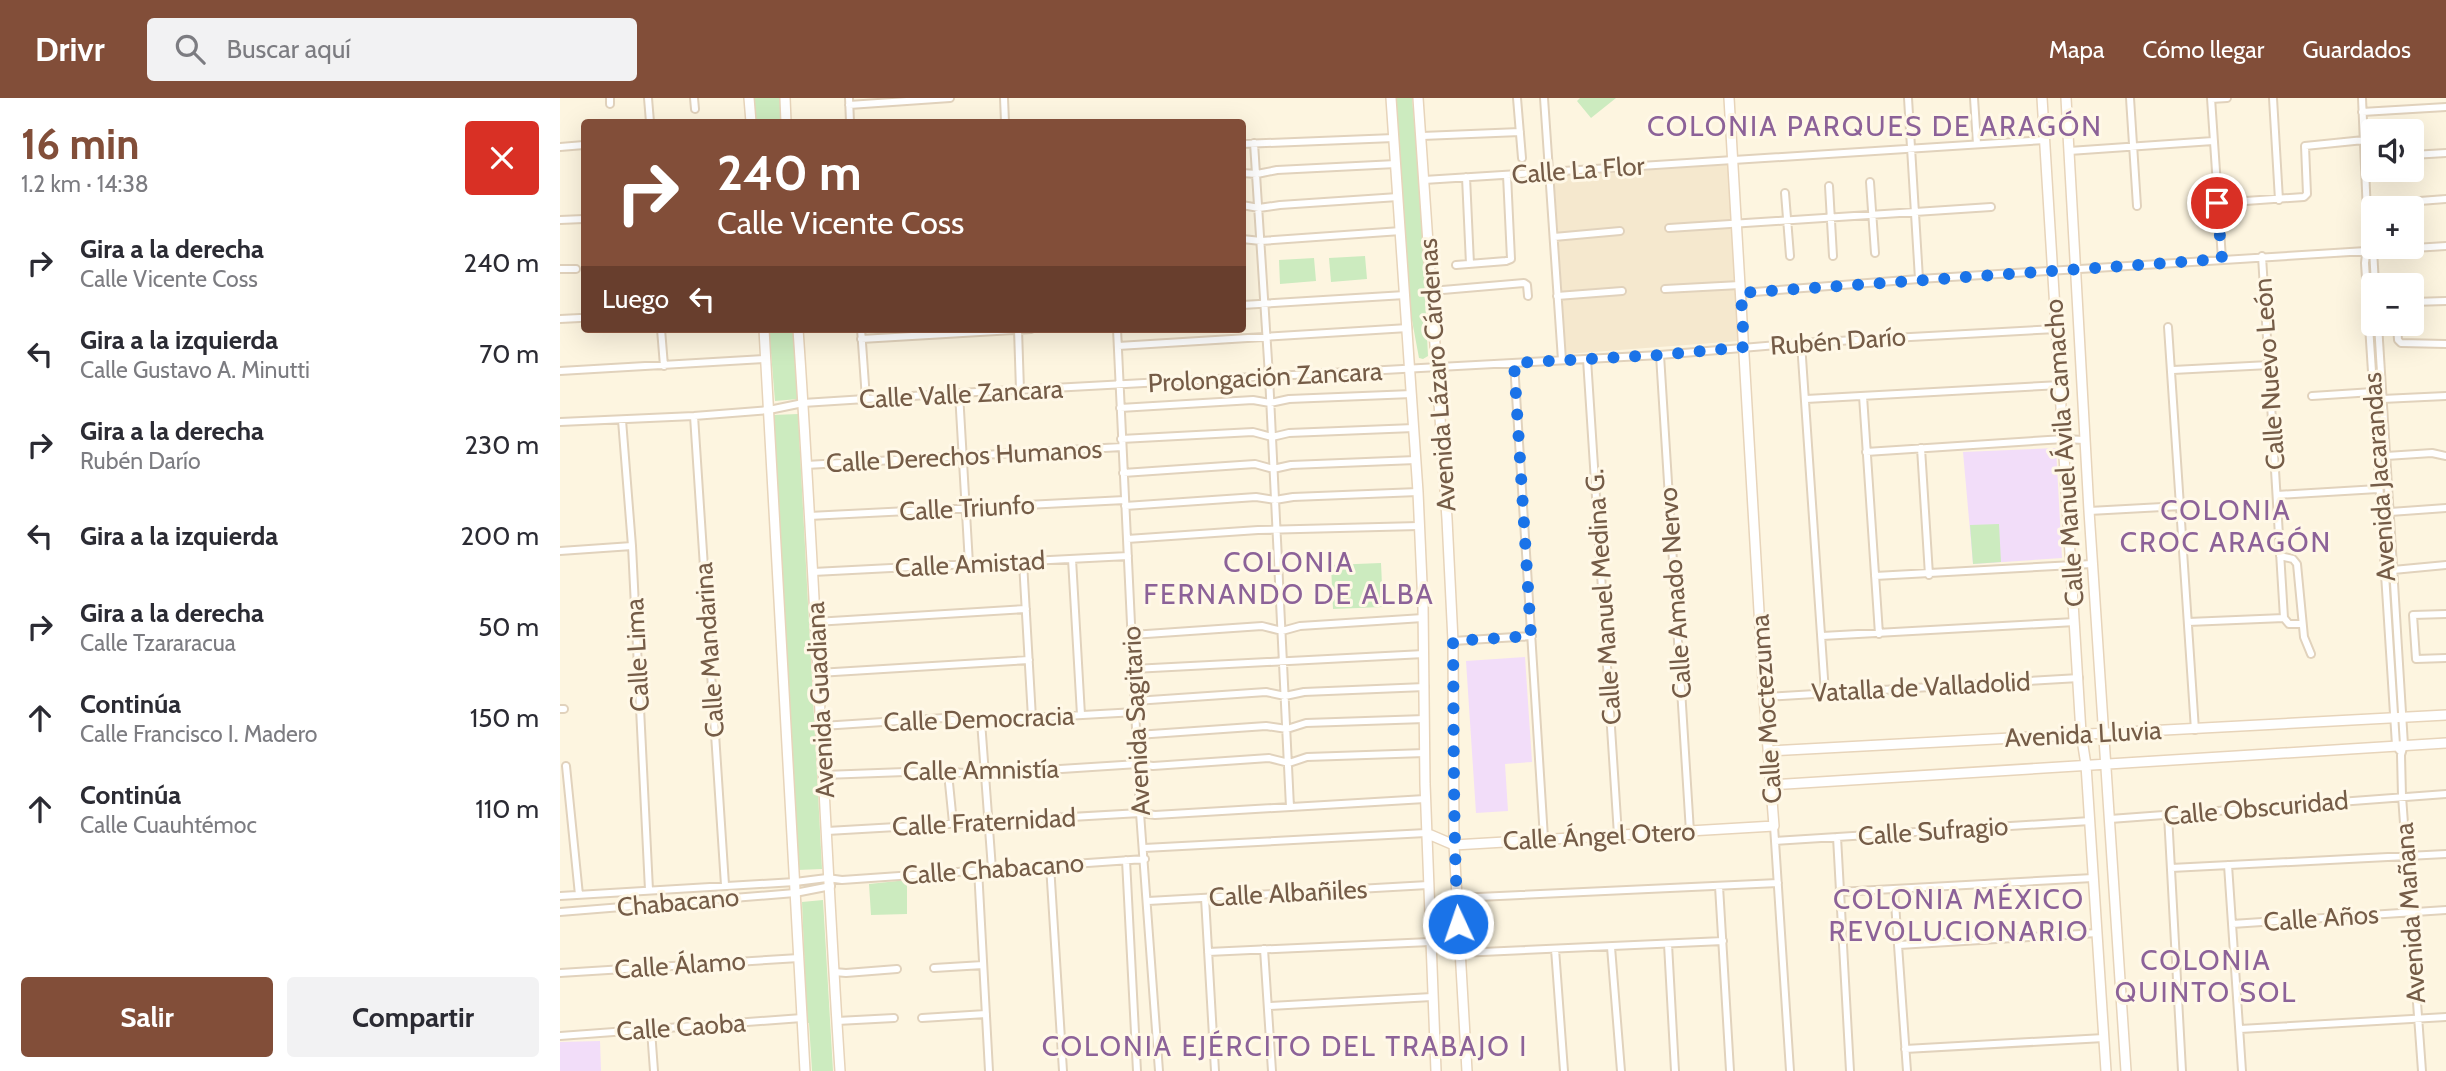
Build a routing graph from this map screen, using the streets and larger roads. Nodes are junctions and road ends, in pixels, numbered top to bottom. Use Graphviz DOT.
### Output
graph roads {
  1 [pos="648,98"];
  2 [pos="694,98"];
  3 [pos="749,98"];
  4 [pos="785,98"];
  5 [pos="950,98"];
  6 [pos="1004,98"];
  7 [pos="1391,98"];
  8 [pos="1418,98"];
  9 [pos="1517,98"];
  10 [pos="1544,98"];
  11 [pos="1729,98"];
  12 [pos="1908,98"];
  13 [pos="1975,98"];
  14 [pos="2042,98"];
  15 [pos="2066,98"];
  16 [pos="2130,98"];
  17 [pos="2227,98"];
  18 [pos="2273,98"];
  19 [pos="2361,98"];
  20 [pos="2211,99"];
  21 [pos="849,102"];
  22 [pos="2446,107"];
  23 [pos="695,109"];
  24 [pos="2362,112"];
  25 [pos="650,119"];
  26 [pos="751,119"];
  27 [pos="786,119"];
  28 [pos="1005,119"];
  29 [pos="2362,119"];
  30 [pos="1520,132"];
  31 [pos="1422,136"];
  32 [pos="1394,138"];
  33 [pos="2045,140"];
  34 [pos="2361,140"];
  35 [pos="2213,141"];
  36 [pos="1254,143"];
  37 [pos="1246,144"];
  38 [pos="1977,144"];
  39 [pos="581,145"];
  40 [pos="560,147"];
  41 [pos="1912,148"];
  42 [pos="2134,148"];
  43 [pos="2070,151"];
  44 [pos="2446,153"];
  45 [pos="2424,154"];
  46 [pos="1522,158"];
  47 [pos="1733,160"];
  48 [pos="1396,164"];
  49 [pos="1549,172"];
  50 [pos="1246,173"];
  51 [pos="1257,174"];
  52 [pos="1507,175"];
  53 [pos="1466,177"];
  54 [pos="1424,180"];
  55 [pos="1870,182"];
  56 [pos="1829,186"];
  57 [pos="1785,193"];
  58 [pos="1398,197"];
  59 [pos="2446,199"];
  60 [pos="2279,200"];
  61 [pos="2424,201"];
  62 [pos="2217,203"];
  63 [pos="1246,206"];
  64 [pos="2137,206"];
  65 [pos="1992,207"];
  66 [pos="1259,208"];
  67 [pos="1914,214"];
  68 [pos="1872,215"];
  69 [pos="1831,218"];
  70 [pos="581,219"];
  71 [pos="560,220"];
  72 [pos="1787,221"];
  73 [pos="1737,225"];
  74 [pos="1670,228"];
  75 [pos="1401,231"];
  76 [pos="1620,231"];
  77 [pos="1554,237"];
  78 [pos="1246,239"];
  79 [pos="1261,241"];
  80 [pos="2446,246"];
  81 [pos="2424,247"];
  82 [pos="2361,250"];
  83 [pos="1875,253"];
  84 [pos="1790,256"];
  85 [pos="1833,256"];
  86 [pos="2262,256"];
  87 [pos="2222,259"];
  88 [pos="2366,259"];
  89 [pos="1470,264"];
  90 [pos="1456,265"];
  91 [pos="576,268"];
  92 [pos="563,269"];
  93 [pos="2076,269"];
  94 [pos="2052,270"];
  95 [pos="1919,279"];
  96 [pos="1665,289"];
  97 [pos="1741,289"];
  98 [pos="1431,290"];
  99 [pos="1622,291"];
  100 [pos="1405,295"];
  101 [pos="1528,296"];
  102 [pos="1557,296"];
  103 [pos="2446,301"];
  104 [pos="2424,302"];
  105 [pos="1246,305"];
  106 [pos="1265,305"];
  107 [pos="580,318"];
  108 [pos="560,319"];
  109 [pos="2168,327"];
  110 [pos="1408,328"];
  111 [pos="2057,328"];
  112 [pos="661,333"];
  113 [pos="764,333"];
  114 [pos="798,333"];
  115 [pos="861,333"];
  116 [pos="966,333"];
  117 [pos="1018,333"];
  118 [pos="1117,333"];
  119 [pos="2379,336"];
  120 [pos="2398,336"];
  121 [pos="1265,338"];
  122 [pos="862,339"];
  123 [pos="1801,343"];
  124 [pos="2446,344"];
  125 [pos="1118,346"];
  126 [pos="1744,347"];
  127 [pos="1660,355"];
  128 [pos="766,359"];
  129 [pos="1587,359"];
  130 [pos="1562,360"];
  131 [pos="1514,363"];
  132 [pos="2269,365"];
  133 [pos="664,366"];
  134 [pos="1435,366"];
  135 [pos="1410,369"];
  136 [pos="2173,370"];
  137 [pos="560,371"];
  138 [pos="1269,376"];
  139 [pos="1119,385"];
  140 [pos="2061,385"];
  141 [pos="1020,390"];
  142 [pos="959,393"];
  143 [pos="1412,394"];
  144 [pos="1863,396"];
  145 [pos="2312,396"];
  146 [pos="2374,396"];
  147 [pos="2446,396"];
  148 [pos="866,399"];
  149 [pos="1806,399"];
  150 [pos="2383,399"];
  151 [pos="803,403"];
  152 [pos="1270,403"];
  153 [pos="1120,408"];
  154 [pos="769,410"];
  155 [pos="694,416"];
  156 [pos="622,420"];
  157 [pos="560,422"];
  158 [pos="1414,428"];
  159 [pos="1272,437"];
  160 [pos="2064,439"];
  161 [pos="2084,440"];
  162 [pos="1121,443"];
  163 [pos="1921,448"];
  164 [pos="1866,452"];
  165 [pos="962,455"];
  166 [pos="2386,456"];
  167 [pos="2446,456"];
  168 [pos="1416,460"];
  169 [pos="806,465"];
  170 [pos="1273,469"];
  171 [pos="1123,473"];
  172 [pos="2378,489"];
  173 [pos="1418,492"];
  174 [pos="2277,495"];
  175 [pos="1275,500"];
  176 [pos="1125,503"];
  177 [pos="2181,506"];
  178 [pos="965,508"];
  179 [pos="2446,508"];
  180 [pos="2088,511"];
  181 [pos="2390,512"];
  182 [pos="809,516"];
  183 [pos="1419,526"];
  184 [pos="1277,531"];
  185 [pos="1126,539"];
  186 [pos="632,546"];
  187 [pos="560,551"];
  188 [pos="1128,556"];
  189 [pos="2280,556"];
  190 [pos="1072,559"];
  191 [pos="1023,562"];
  192 [pos="969,564"];
  193 [pos="2071,564"];
  194 [pos="2092,564"];
  195 [pos="2446,565"];
  196 [pos="2393,570"];
  197 [pos="813,572"];
  198 [pos="1929,575"];
  199 [pos="1875,576"];
  200 [pos="1026,609"];
  201 [pos="2446,614"];
  202 [pos="1423,618"];
  203 [pos="2284,618"];
  204 [pos="815,622"];
  205 [pos="2075,622"];
  206 [pos="2188,622"];
  207 [pos="2302,624"];
  208 [pos="1282,631"];
  209 [pos="1879,634"];
  210 [pos="1132,635"];
  211 [pos="1531,636"];
  212 [pos="1822,636"];
  213 [pos="1453,641"];
  214 [pos="2414,641"];
  215 [pos="2399,642"];
  216 [pos="1424,654"];
  217 [pos="2311,654"];
  218 [pos="2446,658"];
  219 [pos="1029,660"];
  220 [pos="1283,663"];
  221 [pos="1133,669"];
  222 [pos="818,673"];
  223 [pos="2078,678"];
  224 [pos="1424,687"];
  225 [pos="1825,693"];
  226 [pos="1285,696"];
  227 [pos="1764,696"];
  228 [pos="1135,701"];
  229 [pos="1136,712"];
  230 [pos="1081,715"];
  231 [pos="2446,715"];
  232 [pos="2398,717"];
  233 [pos="1032,718"];
  234 [pos="1424,719"];
  235 [pos="981,721"];
  236 [pos="821,726"];
  237 [pos="1287,729"];
  238 [pos="2195,730"];
  239 [pos="2105,732"];
  240 [pos="2081,733"];
  241 [pos="1137,735"];
  242 [pos="2446,743"];
  243 [pos="2400,748"];
  244 [pos="1768,751"];
  245 [pos="1425,753"];
  246 [pos="1289,763"];
  247 [pos="2107,763"];
  248 [pos="1138,764"];
  249 [pos="2086,765"];
  250 [pos="566,766"];
  251 [pos="948,773"];
  252 [pos="984,774"];
  253 [pos="824,775"];
  254 [pos="1771,785"];
  255 [pos="2446,794"];
  256 [pos="2402,796"];
  257 [pos="1425,799"];
  258 [pos="1290,807"];
  259 [pos="1140,813"];
  260 [pos="2168,816"];
  261 [pos="2110,819"];
  262 [pos="987,820"];
  263 [pos="2090,821"];
  264 [pos="953,822"];
  265 [pos="1774,826"];
  266 [pos="827,831"];
  267 [pos="1690,832"];
  268 [pos="1426,833"];
  269 [pos="1618,835"];
  270 [pos="1837,837"];
  271 [pos="1544,838"];
  272 [pos="1776,841"];
  273 [pos="1454,845"];
  274 [pos="1144,848"];
  275 [pos="2446,854"];
  276 [pos="2406,857"];
  277 [pos="1145,859"];
  278 [pos="1126,860"];
  279 [pos="1050,865"];
  280 [pos="2228,865"];
  281 [pos="2171,868"];
  282 [pos="978,869"];
  283 [pos="992,869"];
  284 [pos="2093,878"];
  285 [pos="795,882"];
  286 [pos="827,883"];
  287 [pos="1778,883"];
  288 [pos="725,885"];
  289 [pos="1428,885"];
  290 [pos="1719,886"];
  291 [pos="1894,889"];
  292 [pos="649,890"];
  293 [pos="1839,892"];
  294 [pos="795,894"];
  295 [pos="579,895"];
  296 [pos="560,896"];
  297 [pos="1205,898"];
  298 [pos="1457,898"];
  299 [pos="1148,901"];
  300 [pos="2446,909"];
  301 [pos="560,912"];
  302 [pos="2410,912"];
  303 [pos="2232,923"];
  304 [pos="2097,933"];
  305 [pos="1723,941"];
  306 [pos="1430,942"];
  307 [pos="1668,944"];
  308 [pos="1899,945"];
  309 [pos="1611,947"];
  310 [pos="1264,949"];
  311 [pos="1555,949"];
  312 [pos="1208,952"];
  313 [pos="1460,953"];
  314 [pos="799,958"];
  315 [pos="983,965"];
  316 [pos="897,968"];
  317 [pos="934,968"];
  318 [pos="834,972"];
  319 [pos="560,973"];
  320 [pos="1432,997"];
  321 [pos="1268,1006"];
  322 [pos="986,1014"];
  323 [pos="922,1017"];
  324 [pos="2446,1017"];
  325 [pos="802,1018"];
  326 [pos="894,1018"];
  327 [pos="2418,1018"];
  328 [pos="837,1021"];
  329 [pos="2240,1029"];
  330 [pos="651,1030"];
  331 [pos="560,1036"];
  332 [pos="2104,1038"];
  333 [pos="1905,1049"];
  334 [pos="654,1071"];
  335 [pos="805,1071"];
  336 [pos="840,1071"];
  337 [pos="989,1071"];
  338 [pos="1063,1071"];
  339 [pos="1137,1071"];
  340 [pos="1159,1071"];
  341 [pos="1215,1071"];
  342 [pos="1272,1071"];
  343 [pos="1436,1071"];
  344 [pos="1467,1071"];
  345 [pos="1563,1071"];
  346 [pos="1620,1071"];
  347 [pos="1675,1071"];
  348 [pos="1730,1071"];
  349 [pos="1790,1071"];
  350 [pos="1850,1071"];
  351 [pos="1907,1071"];
  352 [pos="2106,1071"];
  353 [pos="2126,1071"];
  354 [pos="2182,1071"];
  355 [pos="2242,1071"];
  356 [pos="2422,1071"];
  1 -- 25 [label="street"];
  2 -- 23 [label="street"];
  3 -- 26 [label="street"];
  4 -- 27 [label="street"];
  5 -- 21 [label="street"];
  6 -- 28 [label="street"];
  7 -- 32 [label="street, Avenida Lázaro Cárdenas"];
  8 -- 31 [label="street, Avenida Lázaro Cárdenas"];
  9 -- 30 [label="street"];
  10 -- 49 [label="street"];
  11 -- 47 [label="street, Calle Moctezuma"];
  12 -- 41 [label="street"];
  13 -- 38 [label="street"];
  14 -- 33 [label="street, Calle Manuel Ávila Camacho"];
  15 -- 43 [label="street, Calle Manuel Ávila Camacho"];
  16 -- 42 [label="street"];
  17 -- 20 [label="street"];
  18 -- 60 [label="street"];
  19 -- 24 [label="street, Avenida Jacarandas"];
  20 -- 35 [label="street"];
  22 -- 24 [label="street"];
  24 -- 29 [label="street, Avenida Jacarandas"];
  30 -- 31 [label="street"];
  30 -- 46 [label="street"];
  31 -- 54 [label="street, Avenida Lázaro Cárdenas"];
  32 -- 36 [label="street"];
  32 -- 48 [label="street, Avenida Lázaro Cárdenas"];
  33 -- 38 [label="street, Calle La Flor"];
  33 -- 94 [label="street, Calle Manuel Ávila Camacho"];
  34 -- 60 [label="street"];
  35 -- 42 [label="street"];
  35 -- 62 [label="street"];
  36 -- 37 [label="street"];
  36 -- 51 [label="street"];
  38 -- 41 [label="street, Calle La Flor"];
  39 -- 40 [label="street"];
  41 -- 47 [label="street, Calle La Flor"];
  41 -- 67 [label="street"];
  42 -- 43 [label="street"];
  42 -- 64 [label="street"];
  43 -- 93 [label="street, Calle Manuel Ávila Camacho"];
  44 -- 45 [label="street"];
  47 -- 49 [label="street, Calle La Flor"];
  47 -- 73 [label="street, Calle Moctezuma"];
  48 -- 51 [label="street"];
  48 -- 58 [label="street, Avenida Lázaro Cárdenas"];
  49 -- 52 [label="street, Calle La Flor"];
  49 -- 77 [label="street"];
  50 -- 51 [label="street"];
  51 -- 66 [label="street"];
  52 -- 53 [label="street, Calle La Flor"];
  52 -- 89 [label="street"];
  53 -- 54 [label="street, Calle La Flor"];
  53 -- 89 [label="street"];
  54 -- 98 [label="street, Avenida Lázaro Cárdenas"];
  55 -- 68 [label="street"];
  56 -- 69 [label="street"];
  57 -- 72 [label="street"];
  58 -- 66 [label="street"];
  58 -- 75 [label="street, Avenida Lázaro Cárdenas"];
  59 -- 61 [label="street"];
  60 -- 62 [label="street"];
  62 -- 87 [label="street"];
  63 -- 66 [label="street"];
  65 -- 67 [label="street"];
  66 -- 79 [label="street"];
  67 -- 68 [label="street"];
  67 -- 95 [label="street"];
  68 -- 69 [label="street"];
  68 -- 83 [label="street"];
  69 -- 72 [label="street"];
  69 -- 85 [label="street"];
  70 -- 71 [label="street"];
  72 -- 73 [label="street"];
  72 -- 84 [label="street"];
  73 -- 74 [label="street"];
  73 -- 97 [label="street, Calle Moctezuma"];
  75 -- 79 [label="street"];
  75 -- 100 [label="street, Avenida Lázaro Cárdenas"];
  76 -- 77 [label="street"];
  77 -- 102 [label="street"];
  78 -- 79 [label="street"];
  79 -- 106 [label="street"];
  80 -- 81 [label="street"];
  82 -- 86 [label="street"];
  86 -- 87 [label="street"];
  86 -- 132 [label="street, Calle Nuevo León"];
  87 -- 93 [label="street"];
  88 -- 146 [label="street, Avenida Jacarandas"];
  89 -- 90 [label="street"];
  91 -- 92 [label="street"];
  93 -- 94 [label="street"];
  93 -- 161 [label="street, Calle Manuel Ávila Camacho"];
  94 -- 95 [label="street"];
  94 -- 111 [label="street, Calle Manuel Ávila Camacho"];
  95 -- 97 [label="street"];
  96 -- 97 [label="street"];
  97 -- 126 [label="street, Calle Moctezuma"];
  98 -- 101 [label="street"];
  98 -- 134 [label="street, Avenida Lázaro Cárdenas"];
  99 -- 102 [label="street"];
  100 -- 106 [label="street"];
  100 -- 110 [label="street, Avenida Lázaro Cárdenas"];
  102 -- 130 [label="street"];
  103 -- 104 [label="street"];
  105 -- 106 [label="street"];
  106 -- 121 [label="street"];
  107 -- 108 [label="street"];
  109 -- 136 [label="street"];
  110 -- 121 [label="street"];
  110 -- 135 [label="street, Avenida Lázaro Cárdenas"];
  111 -- 123 [label="street, Rubén Darío"];
  111 -- 140 [label="street, Calle Manuel Ávila Camacho"];
  112 -- 133 [label="street"];
  113 -- 128 [label="street, Avenida Guadiana"];
  114 -- 151 [label="street, Avenida Guadiana"];
  115 -- 122 [label="street"];
  116 -- 122 [label="street"];
  117 -- 141 [label="street"];
  118 -- 125 [label="street, Avenida Sagitario"];
  119 -- 150 [label="street, Avenida Jacarandas"];
  120 -- 124 [label="street"];
  121 -- 125 [label="street"];
  121 -- 138 [label="street"];
  122 -- 148 [label="street"];
  123 -- 126 [label="street, Rubén Darío"];
  123 -- 149 [label="street"];
  125 -- 139 [label="street, Avenida Sagitario"];
  126 -- 127 [label="street, Rubén Darío"];
  126 -- 227 [label="street, Calle Moctezuma"];
  127 -- 129 [label="street, Rubén Darío"];
  127 -- 267 [label="street, Calle Amado Nervo"];
  128 -- 133 [label="street"];
  128 -- 154 [label="street, Avenida Guadiana"];
  129 -- 130 [label="street, Rubén Darío"];
  129 -- 269 [label="street, Calle Manuel Medina G."];
  130 -- 131 [label="street, Rubén Darío"];
  131 -- 134 [label="street, Rubén Darío"];
  131 -- 211 [label="street"];
  132 -- 136 [label="street"];
  132 -- 174 [label="street, Calle Nuevo León"];
  133 -- 137 [label="street"];
  134 -- 135 [label="street, Rubén Darío"];
  134 -- 213 [label="street, Avenida Lázaro Cárdenas"];
  135 -- 138 [label="street, Prolongación Zancara"];
  135 -- 143 [label="street, Avenida Lázaro Cárdenas"];
  136 -- 177 [label="street"];
  138 -- 139 [label="street, Prolongación Zancara"];
  138 -- 152 [label="street"];
  139 -- 141 [label="street, Calle Valle Zancara"];
  139 -- 153 [label="street, Avenida Sagitario"];
  140 -- 144 [label="street"];
  140 -- 160 [label="street, Calle Manuel Ávila Camacho"];
  141 -- 142 [label="street, Calle Valle Zancara"];
  142 -- 148 [label="street, Calle Valle Zancara"];
  142 -- 165 [label="street"];
  143 -- 152 [label="street"];
  143 -- 158 [label="street, Avenida Lázaro Cárdenas"];
  144 -- 149 [label="street"];
  144 -- 164 [label="street"];
  145 -- 146 [label="street"];
  146 -- 150 [label="street"];
  146 -- 172 [label="street, Avenida Jacarandas"];
  147 -- 150 [label="street"];
  148 -- 151 [label="street, Calle Valle Zancara"];
  149 -- 212 [label="street"];
  150 -- 166 [label="street, Avenida Jacarandas"];
  151 -- 154 [label="street, Calle Valle Zancara"];
  151 -- 169 [label="street, Avenida Guadiana"];
  152 -- 153 [label="street"];
  152 -- 159 [label="street"];
  153 -- 162 [label="street, Avenida Sagitario"];
  154 -- 155 [label="street, Calle Valle Zancara"];
  154 -- 285 [label="street, Avenida Guadiana"];
  155 -- 156 [label="street, Calle Valle Zancara"];
  155 -- 288 [label="street, Calle Mandarina"];
  156 -- 157 [label="street, Calle Valle Zancara"];
  156 -- 186 [label="street, Calle Lima"];
  158 -- 159 [label="street"];
  158 -- 168 [label="street, Avenida Lázaro Cárdenas"];
  159 -- 162 [label="street, Calle Derechos Humanos"];
  159 -- 170 [label="street"];
  160 -- 161 [label="street"];
  160 -- 163 [label="street"];
  160 -- 193 [label="street, Calle Manuel Ávila Camacho"];
  161 -- 180 [label="street, Calle Manuel Ávila Camacho"];
  162 -- 165 [label="street, Calle Derechos Humanos"];
  162 -- 171 [label="street, Avenida Sagitario"];
  163 -- 164 [label="street"];
  163 -- 198 [label="street"];
  164 -- 199 [label="street"];
  165 -- 169 [label="street, Calle Derechos Humanos"];
  165 -- 178 [label="street"];
  166 -- 167 [label="street"];
  166 -- 181 [label="street, Avenida Jacarandas"];
  168 -- 170 [label="street"];
  168 -- 173 [label="street, Avenida Lázaro Cárdenas"];
  169 -- 182 [label="street, Avenida Guadiana"];
  170 -- 171 [label="street"];
  170 -- 175 [label="street"];
  171 -- 176 [label="street, Avenida Sagitario"];
  172 -- 174 [label="street"];
  172 -- 232 [label="street, Avenida Jacarandas"];
  173 -- 175 [label="street"];
  173 -- 183 [label="street, Avenida Lázaro Cárdenas"];
  174 -- 189 [label="street, Calle Nuevo León"];
  175 -- 176 [label="street, Calle Triunfo"];
  175 -- 184 [label="street"];
  176 -- 178 [label="street, Calle Triunfo"];
  176 -- 185 [label="street, Avenida Sagitario"];
  177 -- 180 [label="street"];
  177 -- 206 [label="street"];
  178 -- 182 [label="street, Calle Triunfo"];
  178 -- 192 [label="street"];
  179 -- 181 [label="street"];
  180 -- 194 [label="street, Calle Manuel Ávila Camacho"];
  181 -- 196 [label="street, Avenida Jacarandas"];
  182 -- 197 [label="street, Avenida Guadiana"];
  183 -- 184 [label="street"];
  183 -- 202 [label="street, Avenida Lázaro Cárdenas"];
  184 -- 185 [label="street"];
  184 -- 208 [label="street"];
  185 -- 188 [label="street, Avenida Sagitario"];
  186 -- 187 [label="street"];
  186 -- 292 [label="street, Calle Lima"];
  188 -- 190 [label="street, Calle Amistad"];
  188 -- 210 [label="street, Avenida Sagitario"];
  189 -- 203 [label="street, Calle Nuevo León"];
  189 -- 207 [label="street"];
  190 -- 191 [label="street, Calle Amistad"];
  190 -- 230 [label="street"];
  191 -- 192 [label="street, Calle Amistad"];
  191 -- 200 [label="street"];
  192 -- 197 [label="street, Calle Amistad"];
  193 -- 194 [label="street"];
  193 -- 198 [label="street"];
  193 -- 205 [label="street, Calle Manuel Ávila Camacho"];
  194 -- 239 [label="street, Calle Manuel Ávila Camacho"];
  195 -- 196 [label="street"];
  196 -- 215 [label="street, Avenida Jacarandas"];
  197 -- 204 [label="street, Avenida Guadiana"];
  198 -- 199 [label="street"];
  199 -- 209 [label="street"];
  200 -- 204 [label="street"];
  200 -- 219 [label="street"];
  201 -- 214 [label="street"];
  202 -- 208 [label="street"];
  202 -- 216 [label="street, Avenida Lázaro Cárdenas"];
  203 -- 206 [label="street"];
  203 -- 207 [label="street"];
  204 -- 222 [label="street, Avenida Guadiana"];
  205 -- 209 [label="street"];
  205 -- 223 [label="street, Calle Manuel Ávila Camacho"];
  206 -- 238 [label="street"];
  207 -- 217 [label="street"];
  208 -- 210 [label="street"];
  208 -- 220 [label="street"];
  209 -- 212 [label="street"];
  210 -- 221 [label="street, Avenida Sagitario"];
  211 -- 213 [label="street"];
  211 -- 271 [label="street"];
  212 -- 225 [label="street"];
  213 -- 273 [label="street, Avenida Lázaro Cárdenas"];
  214 -- 215 [label="street"];
  214 -- 218 [label="street"];
  215 -- 232 [label="street, Avenida Jacarandas"];
  216 -- 220 [label="street"];
  216 -- 224 [label="street, Avenida Lázaro Cárdenas"];
  219 -- 222 [label="street"];
  219 -- 233 [label="street"];
  220 -- 221 [label="street"];
  220 -- 226 [label="street"];
  221 -- 228 [label="street, Avenida Sagitario"];
  222 -- 236 [label="street, Avenida Guadiana"];
  223 -- 225 [label="street, Vatalla de Valladolid"];
  223 -- 240 [label="street, Calle Manuel Ávila Camacho"];
  224 -- 226 [label="street"];
  224 -- 234 [label="street, Avenida Lázaro Cárdenas"];
  225 -- 227 [label="street, Vatalla de Valladolid"];
  226 -- 228 [label="street"];
  226 -- 237 [label="street"];
  227 -- 244 [label="street, Calle Moctezuma"];
  228 -- 229 [label="street, Avenida Sagitario"];
  229 -- 230 [label="street, Calle Democracia"];
  229 -- 241 [label="street, Avenida Sagitario"];
  230 -- 233 [label="street, Calle Democracia"];
  231 -- 232 [label="street, Avenida Lluvia"];
  232 -- 238 [label="street, Avenida Lluvia"];
  232 -- 243 [label="street, Avenida Mañana"];
  233 -- 235 [label="street, Calle Democracia"];
  234 -- 237 [label="street"];
  234 -- 245 [label="street, Avenida Lázaro Cárdenas"];
  235 -- 236 [label="street, Calle Democracia"];
  235 -- 252 [label="street"];
  236 -- 253 [label="street, Avenida Guadiana"];
  237 -- 241 [label="street"];
  237 -- 246 [label="street"];
  238 -- 239 [label="street, Avenida Lluvia"];
  239 -- 240 [label="street, Avenida Lluvia"];
  239 -- 247 [label="street, Calle Manuel Ávila Camacho"];
  240 -- 244 [label="street, Avenida Lluvia"];
  240 -- 249 [label="street, Calle Manuel Ávila Camacho"];
  241 -- 248 [label="street, Avenida Sagitario"];
  242 -- 243 [label="street"];
  243 -- 247 [label="street"];
  243 -- 256 [label="street, Avenida Mañana"];
  244 -- 254 [label="street, Calle Moctezuma"];
  245 -- 246 [label="street"];
  245 -- 257 [label="street, Avenida Lázaro Cárdenas"];
  246 -- 248 [label="street, Calle Amnistía"];
  246 -- 258 [label="street"];
  247 -- 249 [label="street"];
  247 -- 261 [label="street, Calle Manuel Ávila Camacho"];
  248 -- 252 [label="street, Calle Amnistía"];
  248 -- 259 [label="street, Avenida Sagitario"];
  249 -- 254 [label="street"];
  249 -- 263 [label="street, Calle Manuel Ávila Camacho"];
  250 -- 295 [label="street"];
  251 -- 252 [label="street, Calle Amnistía"];
  251 -- 253 [label="street, Calle Amnistía"];
  251 -- 264 [label="street"];
  252 -- 262 [label="street"];
  253 -- 266 [label="street, Avenida Guadiana"];
  254 -- 265 [label="street, Calle Moctezuma"];
  255 -- 256 [label="street"];
  256 -- 260 [label="street, Calle Obscuridad"];
  256 -- 276 [label="street, Avenida Mañana"];
  257 -- 258 [label="street, Calle Fraternidad"];
  257 -- 268 [label="street, Avenida Lázaro Cárdenas"];
  258 -- 259 [label="street, Calle Fraternidad"];
  259 -- 262 [label="street, Calle Fraternidad"];
  259 -- 274 [label="street, Avenida Sagitario"];
  260 -- 261 [label="street, Calle Obscuridad"];
  260 -- 281 [label="street"];
  261 -- 353 [label="street, Calle Manuel Ávila Camacho"];
  262 -- 264 [label="street, Calle Fraternidad"];
  262 -- 283 [label="street"];
  263 -- 270 [label="street, Calle Sufragio"];
  263 -- 284 [label="street, Calle Manuel Ávila Camacho"];
  264 -- 266 [label="street, Calle Fraternidad"];
  265 -- 267 [label="street, Calle Ángel Otero"];
  265 -- 272 [label="street, Calle Moctezuma"];
  266 -- 286 [label="street, Avenida Guadiana"];
  267 -- 269 [label="street, Calle Ángel Otero"];
  268 -- 273 [label="street, Calle Ángel Otero"];
  268 -- 274 [label="street"];
  268 -- 289 [label="street, Avenida Lázaro Cárdenas"];
  269 -- 271 [label="street, Calle Ángel Otero"];
  270 -- 272 [label="street, Calle Sufragio"];
  270 -- 293 [label="street"];
  271 -- 273 [label="street, Calle Ángel Otero"];
  272 -- 287 [label="street, Calle Moctezuma"];
  273 -- 298 [label="street, Avenida Lázaro Cárdenas"];
  274 -- 277 [label="street, Avenida Sagitario"];
  275 -- 276 [label="street"];
  276 -- 280 [label="street"];
  276 -- 302 [label="street, Avenida Mañana"];
  277 -- 278 [label="street, Calle Chabacano"];
  277 -- 299 [label="street, Avenida Sagitario"];
  278 -- 279 [label="street, Calle Chabacano"];
  278 -- 339 [label="street"];
  279 -- 283 [label="street, Calle Chabacano"];
  279 -- 338 [label="street"];
  280 -- 281 [label="street"];
  280 -- 303 [label="street"];
  281 -- 354 [label="street"];
  282 -- 283 [label="street, Calle Chabacano"];
  282 -- 286 [label="street, Calle Chabacano"];
  282 -- 315 [label="street"];
  284 -- 291 [label="street"];
  284 -- 304 [label="street, Calle Manuel Ávila Camacho"];
  285 -- 286 [label="street, Calle Chabacano"];
  285 -- 288 [label="street, Chabacano"];
  285 -- 294 [label="street, Avenida Guadiana"];
  286 -- 294 [label="street, Calle Chabacano"];
  286 -- 318 [label="street, Avenida Guadiana"];
  287 -- 290 [label="street"];
  287 -- 349 [label="street, Calle Moctezuma"];
  288 -- 292 [label="street, Chabacano"];
  289 -- 297 [label="street, Calle Albañiles"];
  289 -- 306 [label="street, Avenida Lázaro Cárdenas"];
  290 -- 298 [label="street"];
  290 -- 305 [label="street"];
  291 -- 293 [label="street"];
  291 -- 308 [label="street"];
  292 -- 295 [label="street, Chabacano"];
  293 -- 350 [label="street"];
  294 -- 301 [label="street, Chabacano"];
  294 -- 314 [label="street, Avenida Guadiana"];
  295 -- 296 [label="street, Chabacano"];
  297 -- 299 [label="street, Calle Albañiles"];
  297 -- 312 [label="street"];
  298 -- 313 [label="street, Avenida Lázaro Cárdenas"];
  299 -- 340 [label="street, Avenida Sagitario"];
  300 -- 302 [label="street, Calle Años"];
  302 -- 303 [label="street, Calle Años"];
  302 -- 327 [label="street, Avenida Mañana"];
  303 -- 329 [label="street"];
  304 -- 308 [label="street"];
  304 -- 332 [label="street, Calle Manuel Ávila Camacho"];
  305 -- 307 [label="street"];
  305 -- 348 [label="street"];
  306 -- 310 [label="street"];
  306 -- 320 [label="street, Avenida Lázaro Cárdenas"];
  307 -- 309 [label="street"];
  307 -- 347 [label="street"];
  308 -- 333 [label="street"];
  309 -- 311 [label="street"];
  309 -- 346 [label="street"];
  310 -- 312 [label="street"];
  310 -- 321 [label="street"];
  311 -- 313 [label="street"];
  311 -- 345 [label="street"];
  312 -- 341 [label="street"];
  313 -- 344 [label="street, Avenida Lázaro Cárdenas"];
  314 -- 319 [label="street, Calle Álamo"];
  314 -- 325 [label="street, Avenida Guadiana"];
  315 -- 317 [label="street"];
  315 -- 322 [label="street"];
  316 -- 318 [label="street"];
  318 -- 328 [label="street, Avenida Guadiana"];
  320 -- 321 [label="street"];
  320 -- 343 [label="street, Avenida Lázaro Cárdenas"];
  321 -- 342 [label="street"];
  322 -- 323 [label="street"];
  322 -- 337 [label="street"];
  324 -- 327 [label="street"];
  325 -- 330 [label="street, Calle Caoba"];
  325 -- 335 [label="street, Avenida Guadiana"];
  326 -- 328 [label="street"];
  327 -- 329 [label="street"];
  327 -- 356 [label="street, Avenida Mañana"];
  328 -- 336 [label="street, Avenida Guadiana"];
  329 -- 355 [label="street"];
  330 -- 331 [label="street, Calle Caoba"];
  330 -- 334 [label="street"];
  332 -- 333 [label="street"];
  332 -- 352 [label="street, Calle Manuel Ávila Camacho"];
  333 -- 351 [label="street"];
}
